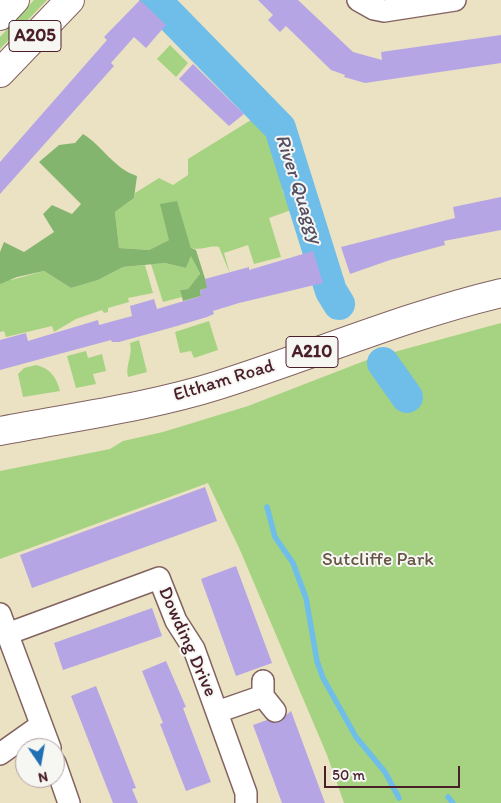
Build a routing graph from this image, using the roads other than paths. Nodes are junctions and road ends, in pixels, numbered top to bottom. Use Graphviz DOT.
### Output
graph roads {
  1 [pos="15,0"];
  2 [pos="70,0"];
  3 [pos="358,0"];
  4 [pos="455,0"];
  5 [pos="0,16"];
  6 [pos="0,74"];
  7 [pos="501,294"];
  8 [pos="0,431"];
  9 [pos="0,614"];
  10 [pos="7,634"];
  11 [pos="267,696"];
  12 [pos="217,712"];
  13 [pos="41,725"];
  14 [pos="46,738"];
  15 [pos="0,754"];
  16 [pos="64,788"];
  17 [pos="70,803"];
  18 [pos="246,803"];
  1 -- 5 [label="highway, A205"];
  2 -- 6 [label="highway, A205"];
  3 -- 4 [label="street"];
  7 -- 8 [label="highway, Eltham Road / A210"];
  9 -- 10 [label="street"];
  10 -- 12 [label="street, Dowding Drive"];
  10 -- 13 [label="street"];
  11 -- 12 [label="street"];
  12 -- 18 [label="street, Dowding Drive"];
  13 -- 14 [label="street"];
  13 -- 15 [label="street"];
  16 -- 17 [label="street"];
}
